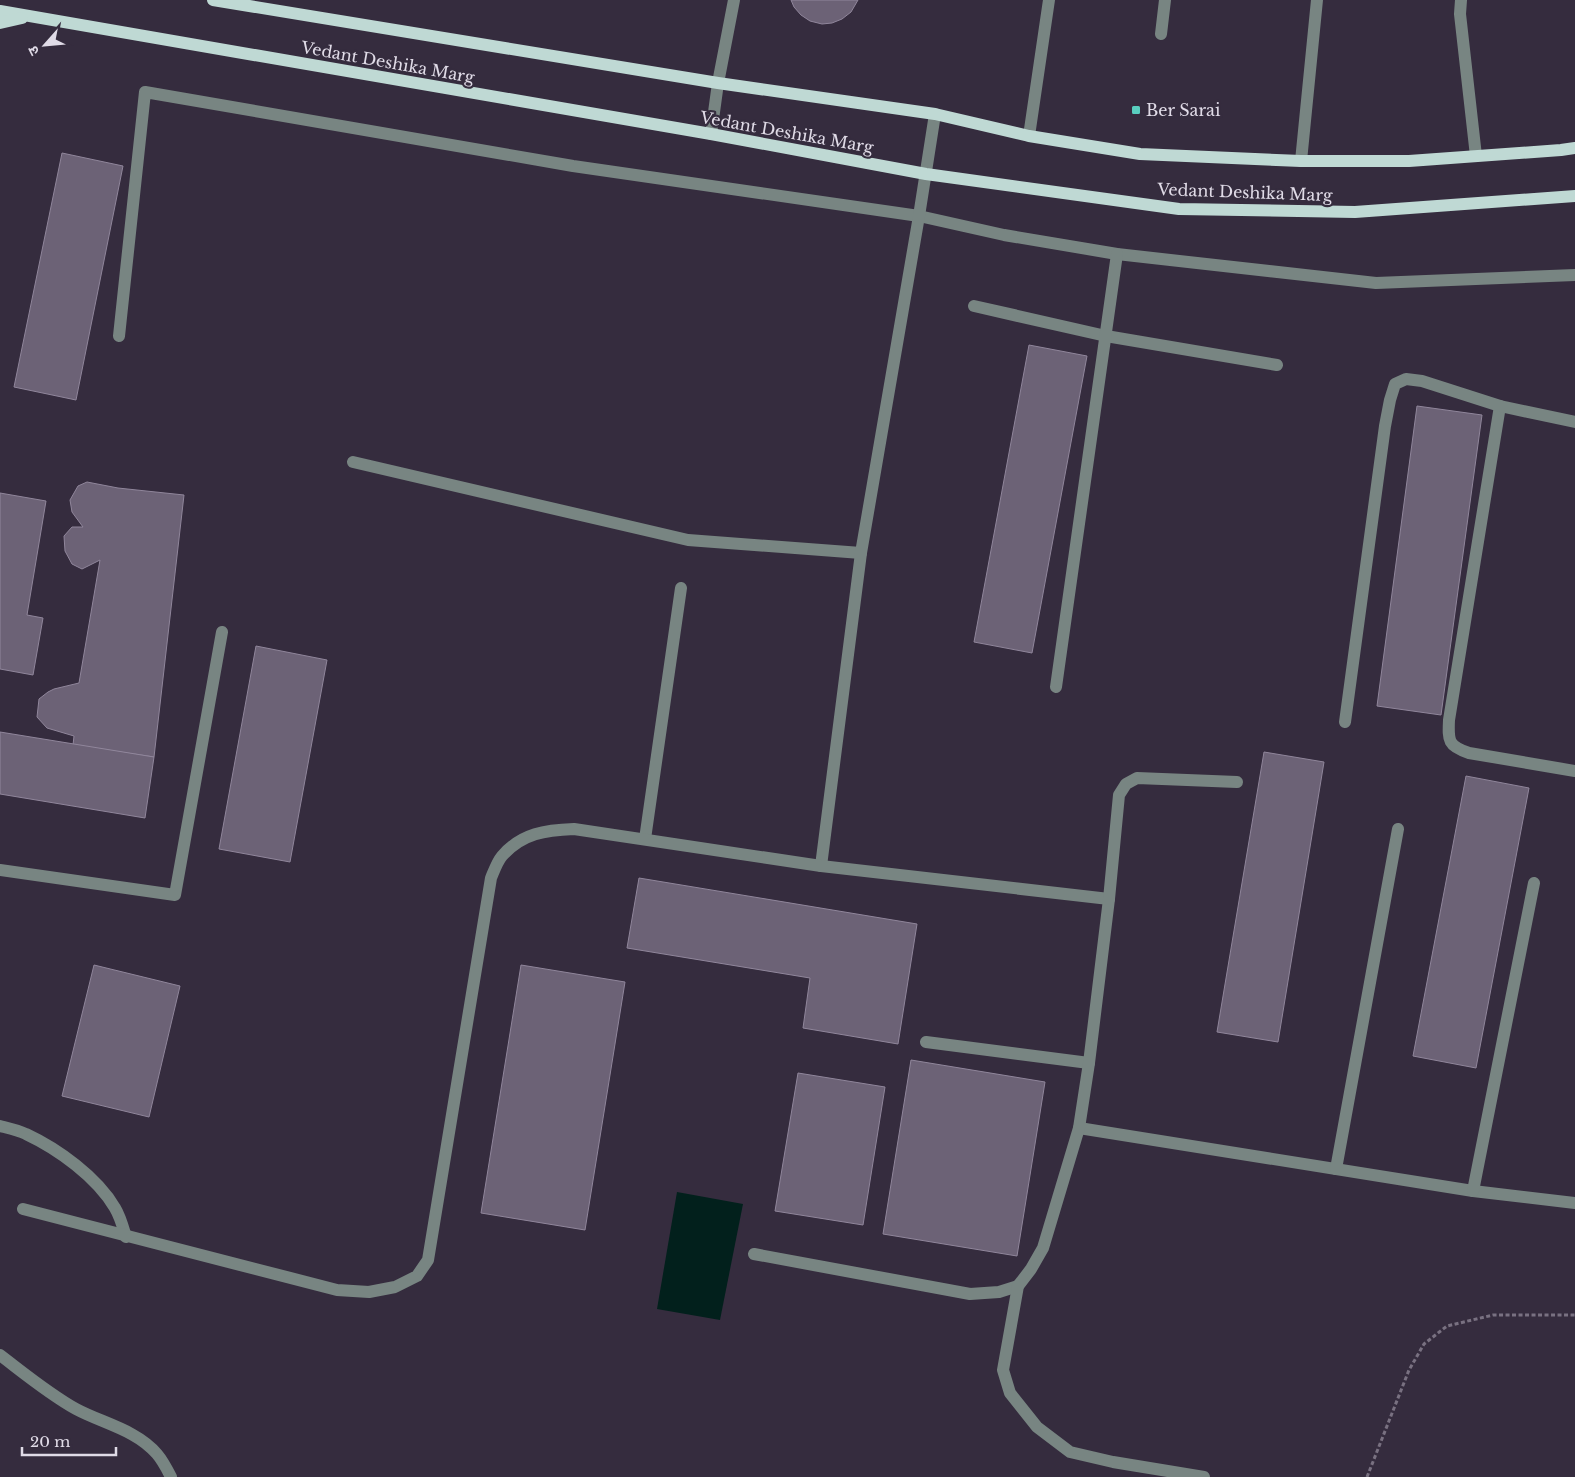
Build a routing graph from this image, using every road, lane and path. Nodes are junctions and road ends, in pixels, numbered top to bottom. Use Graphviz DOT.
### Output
graph roads {
  1 [pos="213,0"];
  2 [pos="734,0"];
  3 [pos="1049,0"];
  4 [pos="1165,0"];
  5 [pos="1317,0"];
  6 [pos="1461,0"];
  7 [pos="0,11"];
  8 [pos="29,16"];
  9 [pos="0,23"];
  10 [pos="1160,34"];
  11 [pos="718,83"];
  12 [pos="935,114"];
  13 [pos="711,134"];
  14 [pos="1030,136"];
  15 [pos="1575,148"];
  16 [pos="1476,156"];
  17 [pos="1301,161"];
  18 [pos="926,174"];
  19 [pos="1575,196"];
  20 [pos="919,216"];
  21 [pos="1117,254"];
  22 [pos="1575,275"];
  23 [pos="974,306"];
  24 [pos="119,336"];
  25 [pos="1106,336"];
  26 [pos="1277,365"];
  27 [pos="1500,406"];
  28 [pos="1575,422"];
  29 [pos="353,462"];
  30 [pos="862,553"];
  31 [pos="680,588"];
  32 [pos="222,632"];
  33 [pos="1056,688"];
  34 [pos="1345,722"];
  35 [pos="1575,771"];
  36 [pos="1237,782"];
  37 [pos="1398,829"];
  38 [pos="645,839"];
  39 [pos="821,866"];
  40 [pos="0,870"];
  41 [pos="1534,883"];
  42 [pos="1108,899"];
  43 [pos="926,1042"];
  44 [pos="1089,1063"];
  45 [pos="0,1126"];
  46 [pos="1079,1128"];
  47 [pos="1336,1169"];
  48 [pos="1473,1191"];
  49 [pos="1575,1203"];
  50 [pos="23,1209"];
  51 [pos="126,1237"];
  52 [pos="754,1254"];
  53 [pos="1018,1286"];
  54 [pos="1575,1315"];
  55 [pos="0,1355"];
  56 [pos="171,1477"];
  57 [pos="1204,1477"];
  58 [pos="1367,1477"];
  1 -- 11 [label="main road, Vedant Deshika Marg"];
  2 -- 11 [label="street"];
  3 -- 14 [label="street"];
  4 -- 10 [label="street"];
  5 -- 17 [label="street"];
  6 -- 16 [label="street"];
  7 -- 8 [label="main road, Vedant Deshika Marg"];
  8 -- 9 [label="main road"];
  8 -- 13 [label="main road, Vedant Deshika Marg"];
  11 -- 12 [label="main road, Vedant Deshika Marg"];
  11 -- 13 [label="street"];
  12 -- 14 [label="main road, Vedant Deshika Marg"];
  12 -- 18 [label="street"];
  13 -- 18 [label="main road, Vedant Deshika Marg"];
  14 -- 17 [label="main road, Vedant Deshika Marg"];
  15 -- 16 [label="main road, Vedant Deshika Marg"];
  16 -- 17 [label="main road, Vedant Deshika Marg"];
  18 -- 19 [label="main road, Vedant Deshika Marg"];
  18 -- 20 [label="street"];
  20 -- 21 [label="street"];
  20 -- 24 [label="street"];
  20 -- 30 [label="street"];
  21 -- 22 [label="street"];
  21 -- 25 [label="street"];
  23 -- 25 [label="street"];
  25 -- 26 [label="street"];
  25 -- 33 [label="street"];
  27 -- 28 [label="street"];
  27 -- 34 [label="street"];
  27 -- 35 [label="street"];
  29 -- 30 [label="street"];
  30 -- 39 [label="street"];
  31 -- 38 [label="street"];
  32 -- 40 [label="street"];
  36 -- 42 [label="street"];
  37 -- 47 [label="street"];
  38 -- 39 [label="street"];
  38 -- 51 [label="street"];
  39 -- 42 [label="street"];
  41 -- 48 [label="street"];
  42 -- 44 [label="street"];
  43 -- 44 [label="street"];
  44 -- 46 [label="street"];
  45 -- 51 [label="street"];
  46 -- 47 [label="street"];
  46 -- 53 [label="street"];
  47 -- 48 [label="street"];
  48 -- 49 [label="street"];
  50 -- 51 [label="street"];
  52 -- 53 [label="street"];
  53 -- 57 [label="street"];
  54 -- 58 [label="path"];
  55 -- 56 [label="street"];
}
